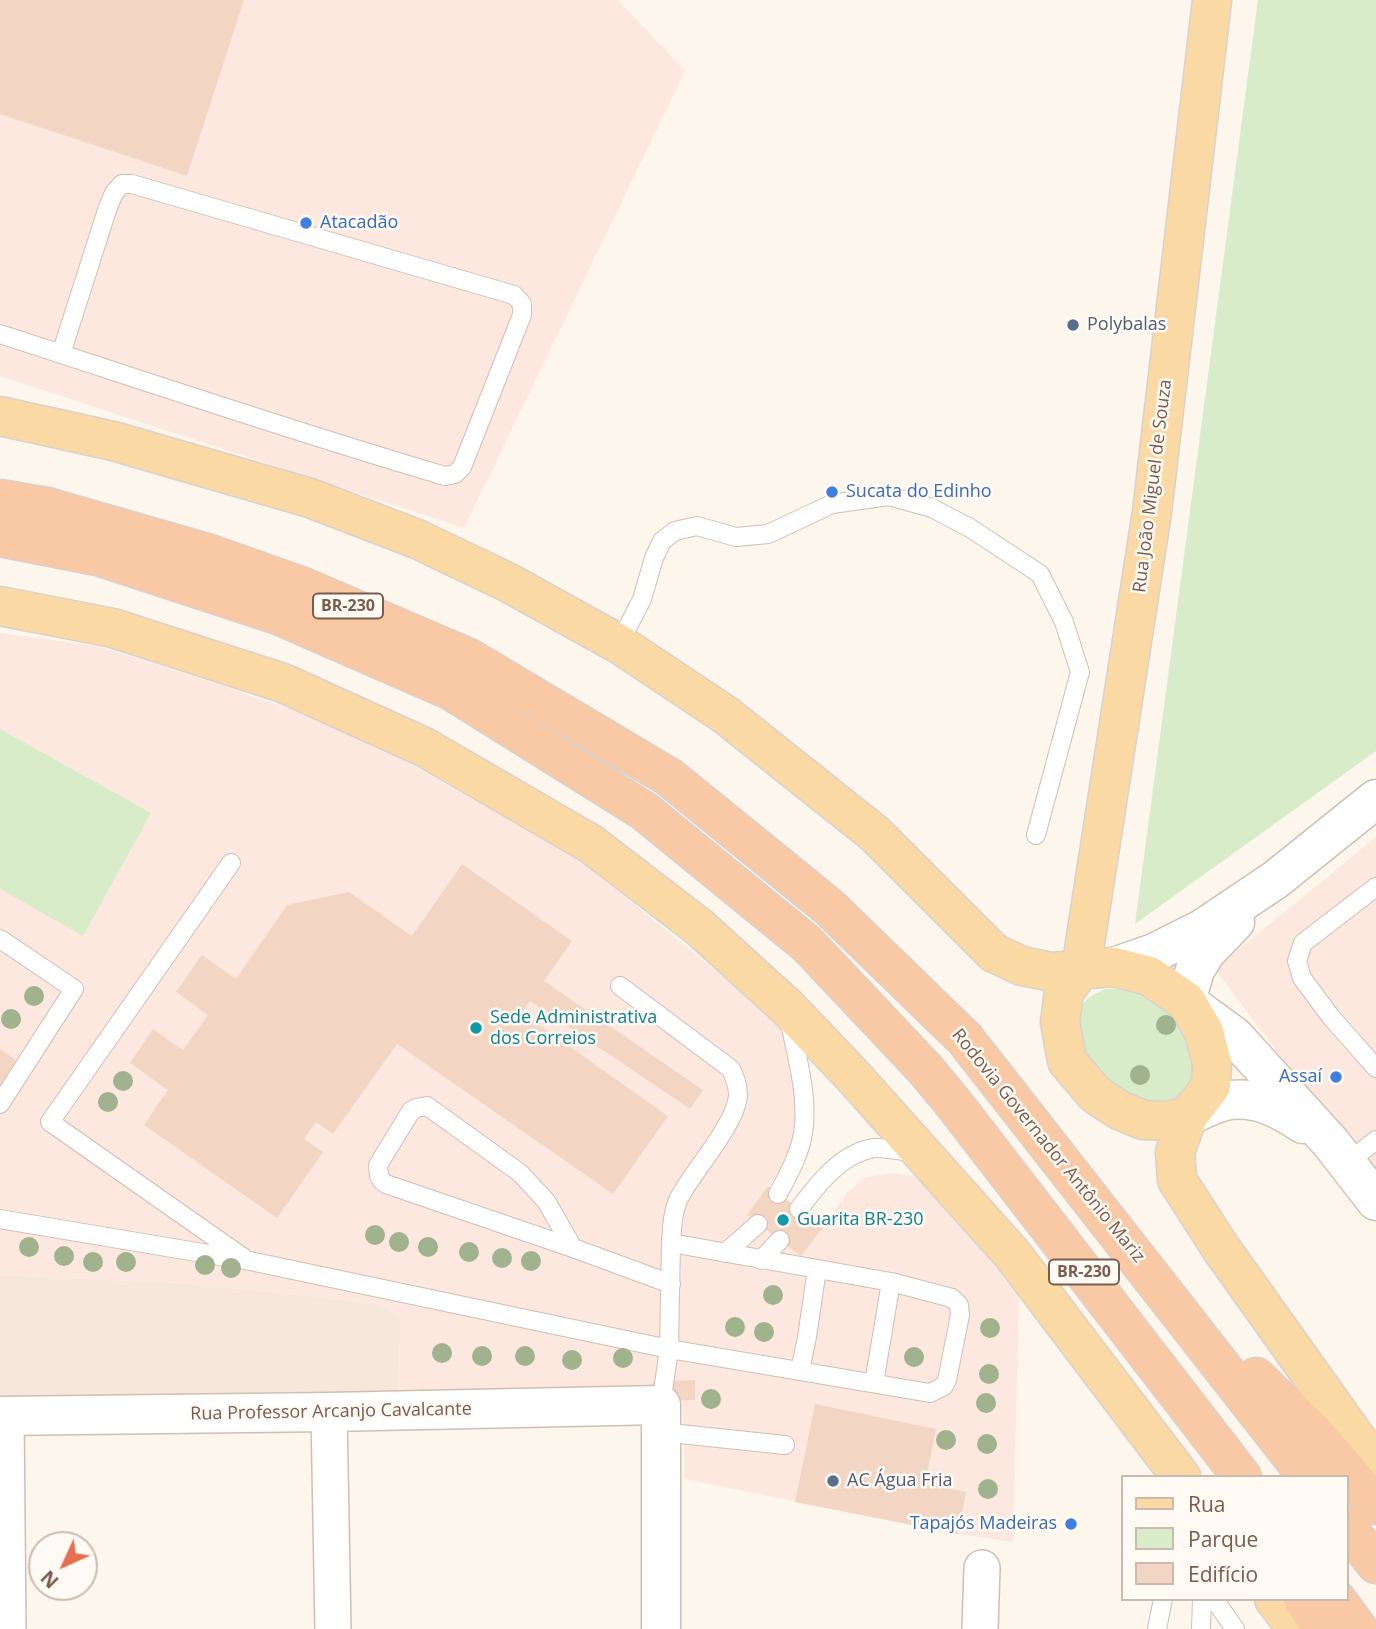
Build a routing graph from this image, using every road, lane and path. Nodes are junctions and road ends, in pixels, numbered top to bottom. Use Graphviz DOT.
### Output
graph roads {
  1 [pos="1212,0"];
  2 [pos="0,334"];
  3 [pos="61,354"];
  4 [pos="0,416"];
  5 [pos="0,499"];
  6 [pos="0,537"];
  7 [pos="0,606"];
  8 [pos="619,644"];
  9 [pos="1376,799"];
  10 [pos="1036,835"];
  11 [pos="231,863"];
  12 [pos="1275,880"];
  13 [pos="1376,887"];
  14 [pos="0,939"];
  15 [pos="1098,968"];
  16 [pos="620,986"];
  17 [pos="1186,1001"];
  18 [pos="787,1007"];
  19 [pos="1376,1068"];
  20 [pos="0,1104"];
  21 [pos="1188,1116"];
  22 [pos="1376,1140"];
  23 [pos="922,1154"];
  24 [pos="792,1168"];
  25 [pos="1359,1173"];
  26 [pos="817,1185"];
  27 [pos="778,1194"];
  28 [pos="799,1209"];
  29 [pos="0,1219"];
  30 [pos="758,1224"];
  31 [pos="780,1240"];
  32 [pos="671,1244"];
  33 [pos="573,1248"];
  34 [pos="726,1253"];
  35 [pos="761,1260"];
  36 [pos="250,1261"];
  37 [pos="817,1269"];
  38 [pos="1147,1270"];
  39 [pos="891,1282"];
  40 [pos="671,1284"];
  41 [pos="1131,1333"];
  42 [pos="669,1349"];
  43 [pos="800,1371"];
  44 [pos="874,1383"];
  45 [pos="329,1412"];
  46 [pos="3,1416"];
  47 [pos="661,1419"];
  48 [pos="785,1445"];
  49 [pos="1160,1460"];
  50 [pos="1376,1466"];
  51 [pos="1179,1475"];
  52 [pos="1222,1475"];
  53 [pos="1240,1475"];
  54 [pos="1306,1475"];
  55 [pos="1376,1505"];
  56 [pos="1348,1529"];
  57 [pos="1376,1564"];
  58 [pos="982,1568"];
  59 [pos="1163,1601"];
  60 [pos="1202,1601"];
  61 [pos="1215,1601"];
  62 [pos="1276,1601"];
  63 [pos="1304,1601"];
  64 [pos="1337,1601"];
  65 [pos="8,1629"];
  66 [pos="333,1629"];
  67 [pos="661,1629"];
  68 [pos="980,1629"];
  69 [pos="1157,1629"];
  70 [pos="1201,1629"];
  71 [pos="1235,1629"];
  72 [pos="1297,1629"];
  73 [pos="1323,1629"];
  74 [pos="1358,1629"];
  1 -- 15 [label="main road, Rua João Miguel de Souza"];
  2 -- 3 [label="lane"];
  3 -- 3 [label="lane"];
  4 -- 8 [label="main road"];
  5 -- 38 [label="highway, Rodovia Governador Antônio Mariz / BR-230"];
  6 -- 41 [label="highway, BR-230"];
  7 -- 18 [label="main road"];
  8 -- 10 [label="lane"];
  8 -- 15 [label="main road"];
  9 -- 12 [label="street"];
  11 -- 36 [label="lane"];
  12 -- 15 [label="street"];
  12 -- 17 [label="street"];
  13 -- 19 [label="lane"];
  14 -- 20 [label="lane"];
  15 -- 17 [label="main road"];
  15 -- 21 [label="main road"];
  16 -- 32 [label="lane"];
  17 -- 21 [label="main road"];
  17 -- 25 [label="street"];
  18 -- 23 [label="main road"];
  18 -- 24 [label="lane"];
  21 -- 25 [label="street"];
  21 -- 50 [label="main road"];
  22 -- 25 [label="lane"];
  23 -- 26 [label="lane"];
  23 -- 49 [label="main road"];
  24 -- 26 [label="lane"];
  24 -- 27 [label="lane"];
  26 -- 28 [label="lane"];
  29 -- 36 [label="lane"];
  30 -- 34 [label="lane"];
  31 -- 35 [label="lane"];
  32 -- 34 [label="lane"];
  32 -- 40 [label="lane"];
  33 -- 33 [label="lane"];
  33 -- 40 [label="lane"];
  34 -- 35 [label="lane"];
  35 -- 37 [label="lane"];
  36 -- 42 [label="lane"];
  37 -- 39 [label="lane"];
  37 -- 43 [label="lane"];
  38 -- 54 [label="highway, Rodovia Governador Antônio Mariz / BR-230"];
  38 -- 55 [label="highway"];
  39 -- 44 [label="lane"];
  39 -- 44 [label="lane"];
  40 -- 42 [label="lane"];
  41 -- 52 [label="highway"];
  41 -- 53 [label="highway, BR-230"];
  42 -- 43 [label="lane"];
  42 -- 47 [label="lane"];
  43 -- 44 [label="lane"];
  45 -- 46 [label="street, Rua Professor Arcanjo Cavalcante"];
  45 -- 47 [label="street, Rua Professor Arcanjo Cavalcante"];
  45 -- 66 [label="street"];
  46 -- 65 [label="street"];
  47 -- 48 [label="lane"];
  47 -- 67 [label="street"];
  49 -- 51 [label="main road"];
  56 -- 57 [label="highway"];
  58 -- 68 [label="street"];
  59 -- 69 [label="lane"];
  60 -- 70 [label="lane"];
  61 -- 71 [label="lane"];
  62 -- 72 [label="main road"];
  63 -- 73 [label="highway"];
  64 -- 74 [label="highway"];
}
